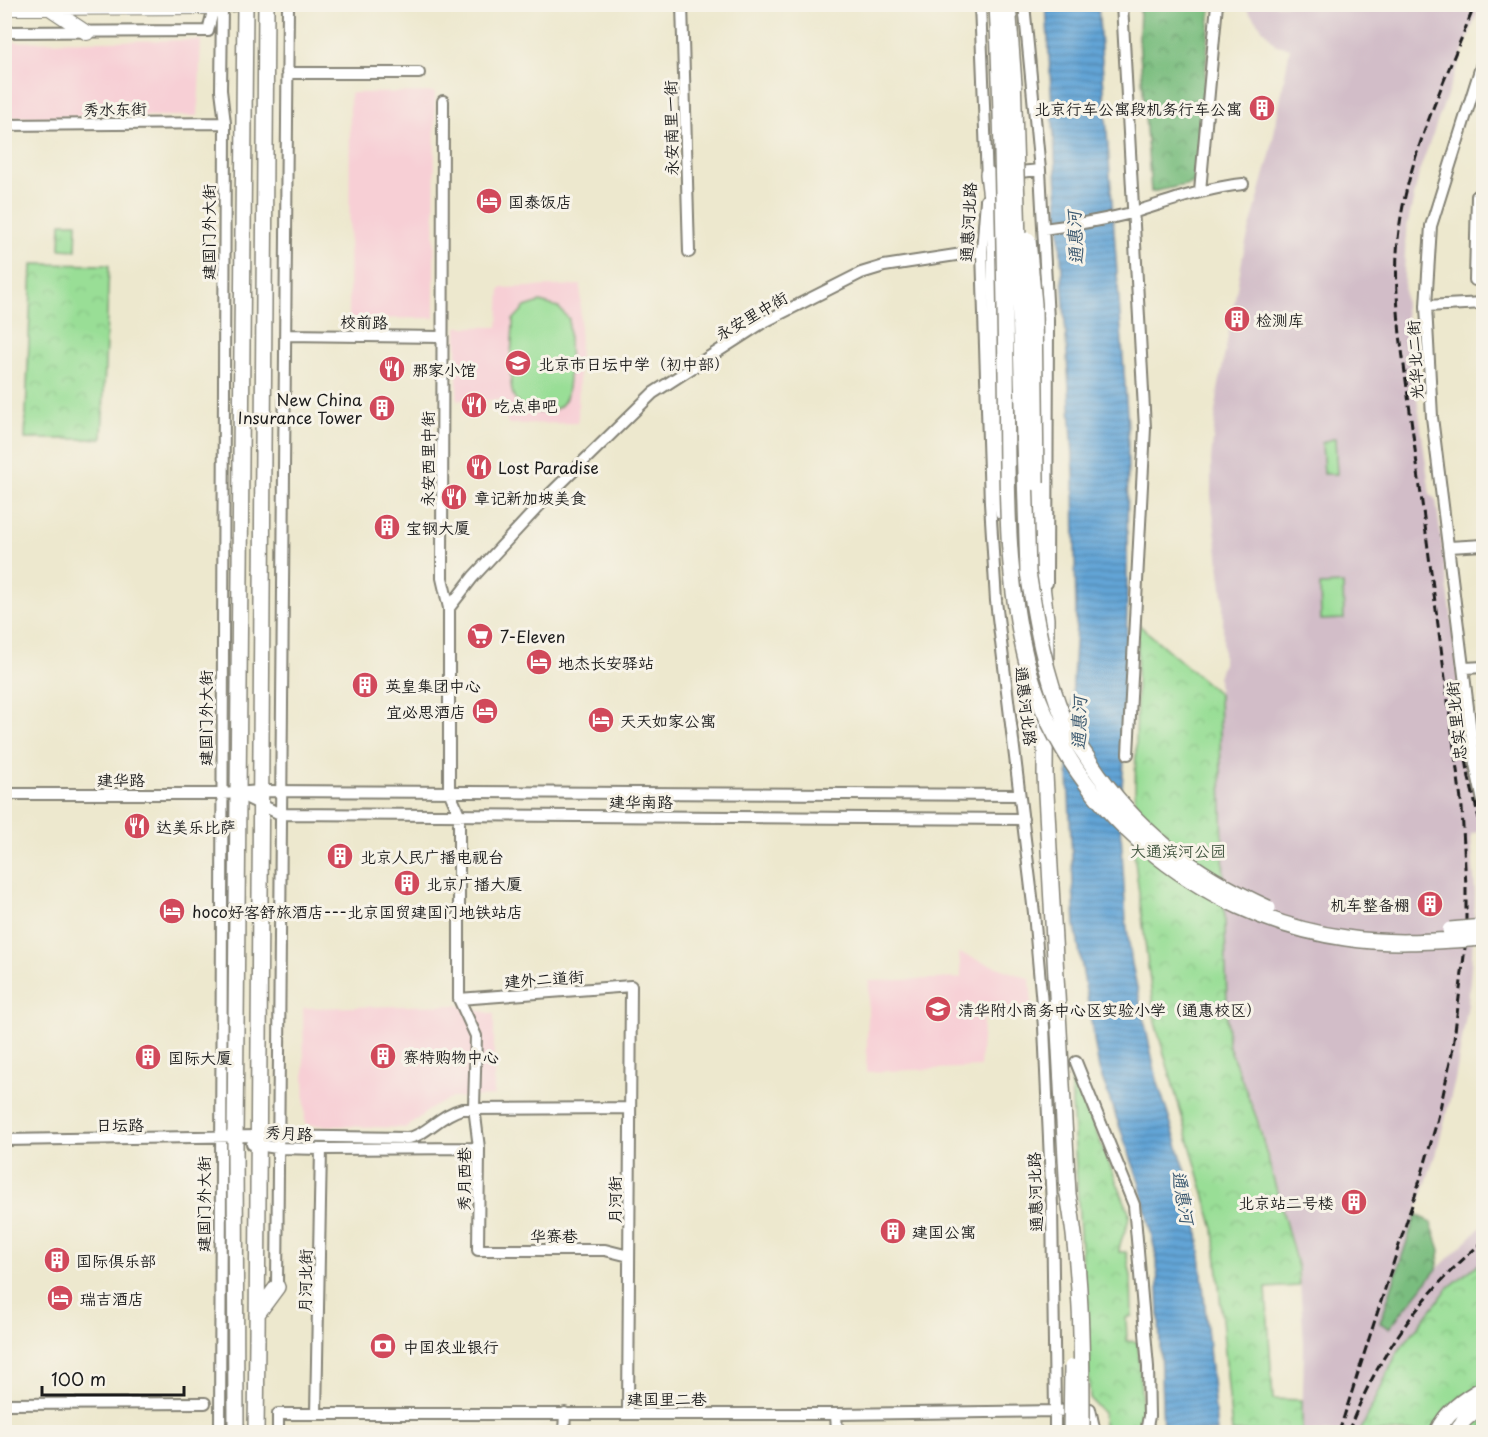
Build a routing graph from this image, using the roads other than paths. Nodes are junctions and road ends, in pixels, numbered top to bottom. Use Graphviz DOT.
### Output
graph roads {
  1 [pos="245,4"];
  2 [pos="266,4"];
  3 [pos="288,4"];
  4 [pos="682,4"];
  5 [pos="980,4"];
  6 [pos="997,4"];
  7 [pos="1008,4"];
  8 [pos="1024,4"];
  9 [pos="1122,4"];
  10 [pos="1217,4"];
  11 [pos="223,6"];
  12 [pos="48,7"];
  13 [pos="4,8"];
  14 [pos="4,32"];
  15 [pos="87,33"];
  16 [pos="1484,57"];
  17 [pos="288,73"];
  18 [pos="419,73"];
  19 [pos="1013,75"];
  20 [pos="443,101"];
  21 [pos="225,123"];
  22 [pos="4,125"];
  23 [pos="1040,170"];
  24 [pos="988,174"];
  25 [pos="1243,184"];
  26 [pos="1200,190"];
  27 [pos="1484,192"];
  28 [pos="1135,212"];
  29 [pos="1043,229"];
  30 [pos="982,251"];
  31 [pos="689,252"];
  32 [pos="1484,280"];
  33 [pos="1484,303"];
  34 [pos="1426,306"];
  35 [pos="286,335"];
  36 [pos="442,337"];
  37 [pos="227,354"];
  38 [pos="242,409"];
  39 [pos="1484,545"];
  40 [pos="1449,548"];
  41 [pos="1010,552"];
  42 [pos="449,608"];
  43 [pos="1046,619"];
  44 [pos="1484,667"];
  45 [pos="1465,668"];
  46 [pos="1128,754"];
  47 [pos="449,791"];
  48 [pos="280,792"];
  49 [pos="4,794"];
  50 [pos="231,794"];
  51 [pos="1019,795"];
  52 [pos="260,798"];
  53 [pos="1484,806"];
  54 [pos="280,814"];
  55 [pos="459,814"];
  56 [pos="1023,819"];
  57 [pos="1484,927"];
  58 [pos="1484,938"];
  59 [pos="631,987"];
  60 [pos="459,999"];
  61 [pos="1076,1062"];
  62 [pos="474,1107"];
  63 [pos="629,1108"];
  64 [pos="277,1136"];
  65 [pos="228,1138"];
  66 [pos="4,1140"];
  67 [pos="260,1141"];
  68 [pos="277,1148"];
  69 [pos="321,1149"];
  70 [pos="479,1149"];
  71 [pos="1068,1194"];
  72 [pos="478,1250"];
  73 [pos="629,1256"];
  74 [pos="277,1287"];
  75 [pos="257,1314"];
  76 [pos="1484,1388"];
  77 [pos="205,1403"];
  78 [pos="1484,1403"];
  79 [pos="4,1404"];
  80 [pos="1055,1411"];
  81 [pos="565,1413"];
  82 [pos="628,1413"];
  83 [pos="316,1414"];
  84 [pos="836,1414"];
  85 [pos="220,1432"];
  86 [pos="236,1432"];
  87 [pos="256,1432"];
  88 [pos="278,1432"];
  89 [pos="564,1432"];
  90 [pos="837,1432"];
  91 [pos="1055,1432"];
  92 [pos="1071,1432"];
  93 [pos="1082,1432"];
  94 [pos="1095,1432"];
  95 [pos="1146,1432"];
  96 [pos="1437,1432"];
  97 [pos="1456,1432"];
  1 -- 38 [label="highway, 建国门外大街"];
  2 -- 52 [label="highway"];
  3 -- 17 [label="street"];
  4 -- 31 [label="street, 永安南里一街"];
  5 -- 24 [label="street, 通惠河北路"];
  6 -- 41 [label="highway, 通惠河北路, bridge"];
  7 -- 19 [label="highway, 通惠河北路, bridge"];
  8 -- 23 [label="street, 通惠河北路"];
  9 -- 28 [label="street"];
  10 -- 26 [label="street"];
  11 -- 12 [label="main road"];
  11 -- 15 [label="street"];
  11 -- 21 [label="street, 建国门外大街"];
  12 -- 13 [label="main road"];
  12 -- 15 [label="main road"];
  14 -- 15 [label="street"];
  16 -- 34 [label="street, 光华北二街"];
  17 -- 18 [label="street"];
  17 -- 35 [label="street"];
  19 -- 43 [label="highway, 通惠河北路, bridge"];
  19 -- 57 [label="highway, bridge"];
  20 -- 36 [label="street, 永安西里中街"];
  21 -- 22 [label="street, 秀水东街"];
  21 -- 37 [label="street, 建国门外大街"];
  23 -- 24 [label="street"];
  23 -- 29 [label="street, 通惠河北路"];
  24 -- 30 [label="street, 通惠河北路"];
  24 -- 41 [label="highway, bridge"];
  25 -- 26 [label="street"];
  26 -- 28 [label="street"];
  27 -- 32 [label="street"];
  28 -- 29 [label="street"];
  28 -- 46 [label="street"];
  29 -- 43 [label="street, 通惠河北路"];
  30 -- 42 [label="street, 永安里中街"];
  30 -- 51 [label="street, 通惠河北路"];
  33 -- 34 [label="street"];
  34 -- 40 [label="street, 光华北二街"];
  35 -- 36 [label="street, 校前路"];
  35 -- 48 [label="street"];
  36 -- 42 [label="street, 永安西里中街"];
  37 -- 38 [label="street"];
  37 -- 50 [label="street, 建国门外大街"];
  38 -- 50 [label="highway, 建国门外大街"];
  39 -- 40 [label="street"];
  40 -- 45 [label="street, 光华北二街"];
  41 -- 58 [label="highway, bridge"];
  42 -- 47 [label="street, 永安西里中街"];
  43 -- 71 [label="highway, 通惠河北路"];
  44 -- 45 [label="street"];
  45 -- 53 [label="street, 忠实里北街"];
  47 -- 48 [label="street, 建华南路"];
  47 -- 51 [label="street, 建华南路"];
  47 -- 55 [label="street, 永安西里中街"];
  48 -- 52 [label="street, 建华南路"];
  48 -- 54 [label="street"];
  49 -- 50 [label="street, 建华路"];
  50 -- 52 [label="street"];
  50 -- 65 [label="highway, 建国门外大街"];
  51 -- 56 [label="street, 通惠河北路"];
  52 -- 54 [label="street, 建华南路"];
  52 -- 67 [label="highway"];
  54 -- 55 [label="street, 建华南路"];
  54 -- 64 [label="street"];
  55 -- 56 [label="street, 建华南路"];
  55 -- 60 [label="street"];
  56 -- 80 [label="street, 通惠河北路"];
  59 -- 60 [label="street, 建外二道街"];
  59 -- 63 [label="street, 月河街"];
  60 -- 62 [label="street, 秀月西巷"];
  61 -- 95 [label="street"];
  62 -- 63 [label="street"];
  62 -- 64 [label="street, 秀月路"];
  62 -- 70 [label="street, 秀月西巷"];
  63 -- 73 [label="street, 月河街"];
  64 -- 67 [label="street, 秀月路"];
  64 -- 68 [label="street"];
  65 -- 66 [label="street, 日坛路"];
  65 -- 67 [label="street, 秀月路"];
  65 -- 85 [label="street, 建国门外大街"];
  65 -- 86 [label="highway, 建国门外大街"];
  67 -- 68 [label="street, 秀月路"];
  67 -- 75 [label="highway"];
  68 -- 69 [label="street, 秀月路"];
  68 -- 74 [label="street"];
  69 -- 70 [label="street, 秀月路"];
  69 -- 83 [label="street, 月河北街"];
  70 -- 72 [label="street, 秀月西巷"];
  71 -- 92 [label="highway, bridge"];
  71 -- 93 [label="highway, bridge"];
  72 -- 73 [label="street, 华赛巷"];
  73 -- 82 [label="street, 月河街"];
  74 -- 75 [label="highway"];
  75 -- 87 [label="highway, bridge"];
  76 -- 96 [label="highway"];
  77 -- 79 [label="street"];
  78 -- 97 [label="highway"];
  80 -- 84 [label="street, 建国里二巷"];
  80 -- 91 [label="street, 通惠河北路"];
  80 -- 94 [label="street, 建国里二巷"];
  81 -- 82 [label="street, 建国里二巷"];
  81 -- 83 [label="street, 建国里二巷"];
  81 -- 89 [label="street"];
  82 -- 84 [label="street, 建国里二巷"];
  83 -- 88 [label="street, 建国里二巷"];
  84 -- 90 [label="street"];
}
